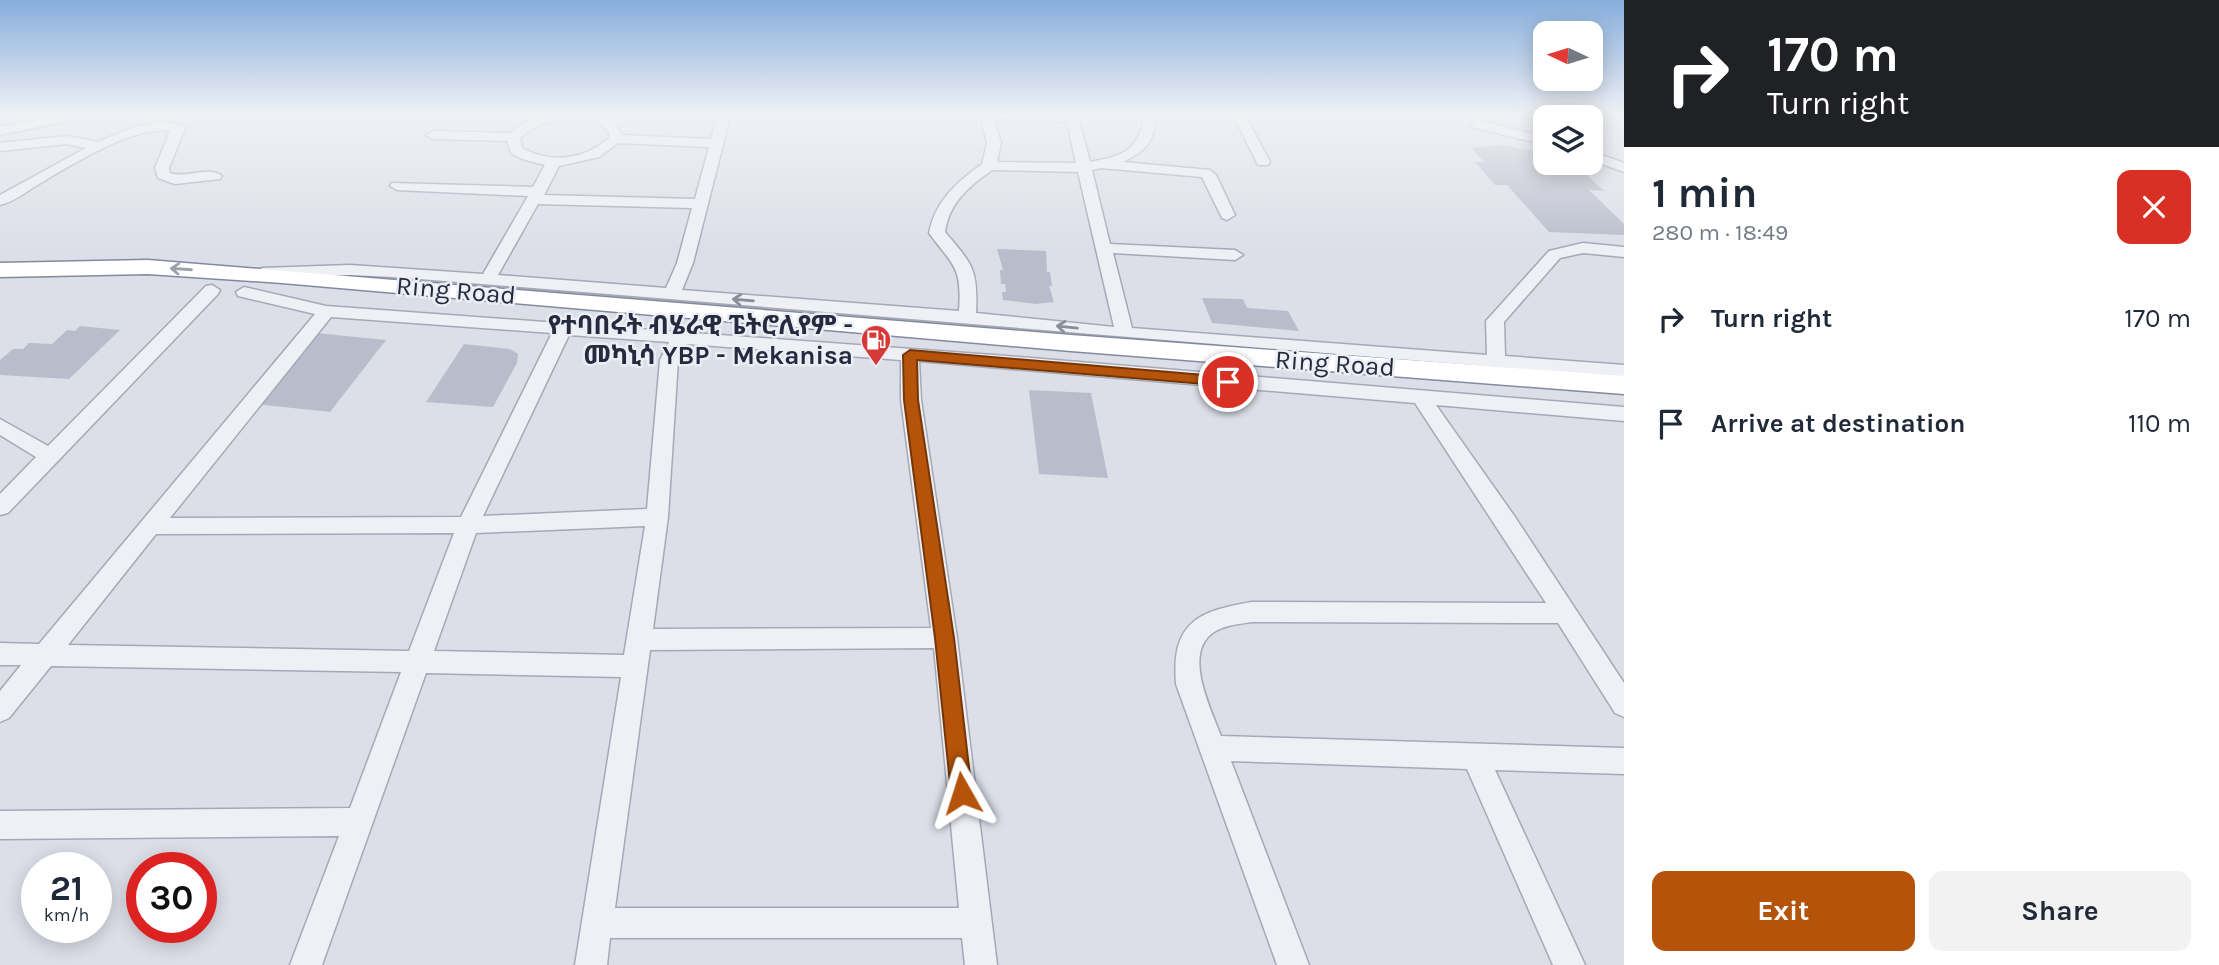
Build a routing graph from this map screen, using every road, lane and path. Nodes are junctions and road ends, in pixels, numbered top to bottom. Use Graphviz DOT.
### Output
graph roads {
  1 [pos="77,158"];
  2 [pos="166,158"];
  3 [pos="534,158"];
  4 [pos="584,158"];
  5 [pos="713,158"];
  6 [pos="991,158"];
  7 [pos="1088,158"];
  8 [pos="1114,158"];
  9 [pos="1261,158"];
  10 [pos="1603,160"];
  11 [pos="554,162"];
  12 [pos="1263,162"];
  13 [pos="989,166"];
  14 [pos="1092,167"];
  15 [pos="1624,168"];
  16 [pos="215,176"];
  17 [pos="397,186"];
  18 [pos="536,195"];
  19 [pos="0,201"];
  20 [pos="702,204"];
  21 [pos="1227,215"];
  22 [pos="1104,248"];
  23 [pos="1624,252"];
  24 [pos="1234,255"];
  25 [pos="0,270"];
  26 [pos="487,281"];
  27 [pos="247,283"];
  28 [pos="0,288"];
  29 [pos="212,290"];
  30 [pos="672,293"];
  31 [pos="326,311"];
  32 [pos="967,317"];
  33 [pos="563,328"];
  34 [pos="1124,333"];
  35 [pos="681,337"];
  36 [pos="910,355"];
  37 [pos="1496,362"];
  38 [pos="1624,371"];
  39 [pos="1624,385"];
  40 [pos="1422,399"];
  41 [pos="1624,401"];
  42 [pos="1624,414"];
  43 [pos="0,426"];
  44 [pos="49,456"];
  45 [pos="9,488"];
  46 [pos="0,507"];
  47 [pos="657,517"];
  48 [pos="468,525"];
  49 [pos="150,526"];
  50 [pos="1565,613"];
  51 [pos="945,638"];
  52 [pos="639,640"];
  53 [pos="0,654"];
  54 [pos="44,654"];
  55 [pos="417,661"];
  56 [pos="637,666"];
  57 [pos="1624,705"];
  58 [pos="0,710"];
  59 [pos="1215,748"];
  60 [pos="1475,756"];
  61 [pos="1624,761"];
  62 [pos="357,822"];
  63 [pos="0,825"];
  64 [pos="599,923"];
  65 [pos="976,923"];
  66 [pos="306,965"];
  67 [pos="591,965"];
  68 [pos="981,965"];
  69 [pos="1293,965"];
  70 [pos="1569,965"];
  1 -- 19 [label="street"];
  2 -- 16 [label="street"];
  3 -- 11 [label="street"];
  4 -- 11 [label="street"];
  5 -- 20 [label="street"];
  6 -- 13 [label="street"];
  7 -- 14 [label="street"];
  8 -- 14 [label="street"];
  9 -- 12 [label="street"];
  10 -- 15 [label="street"];
  11 -- 18 [label="street"];
  13 -- 14 [label="street"];
  13 -- 32 [label="street"];
  14 -- 21 [label="street"];
  14 -- 22 [label="street"];
  17 -- 18 [label="street"];
  18 -- 20 [label="street"];
  18 -- 26 [label="street"];
  20 -- 30 [label="street"];
  22 -- 24 [label="street"];
  22 -- 34 [label="street"];
  23 -- 37 [label="street"];
  27 -- 25 [label="highway, Ring Road, one-way"];
  26 -- 27 [label="street"];
  26 -- 30 [label="street"];
  27 -- 29 [label="highway, Ring Road"];
  27 -- 31 [label="street"];
  27 -- 39 [label="highway, Ring Road"];
  27 -- 41 [label="highway, Ring Road"];
  28 -- 29 [label="highway, Ring Road"];
  29 -- 44 [label="street"];
  32 -- 30 [label="street, one-way"];
  31 -- 33 [label="street"];
  31 -- 49 [label="street"];
  34 -- 32 [label="street, one-way"];
  33 -- 35 [label="street"];
  33 -- 48 [label="street"];
  34 -- 37 [label="street"];
  35 -- 36 [label="street"];
  35 -- 47 [label="street"];
  36 -- 40 [label="street"];
  36 -- 51 [label="street"];
  37 -- 38 [label="street"];
  40 -- 42 [label="street"];
  40 -- 50 [label="street"];
  43 -- 44 [label="street"];
  44 -- 45 [label="street"];
  45 -- 46 [label="street"];
  47 -- 48 [label="street"];
  47 -- 52 [label="street"];
  48 -- 49 [label="street"];
  48 -- 55 [label="street"];
  49 -- 54 [label="street"];
  50 -- 57 [label="street"];
  50 -- 59 [label="street"];
  51 -- 52 [label="street"];
  51 -- 65 [label="street"];
  52 -- 56 [label="street"];
  53 -- 54 [label="street"];
  54 -- 55 [label="street"];
  54 -- 58 [label="street"];
  55 -- 56 [label="street"];
  55 -- 62 [label="street"];
  56 -- 64 [label="street"];
  59 -- 60 [label="street"];
  59 -- 69 [label="street"];
  60 -- 61 [label="street"];
  60 -- 70 [label="street"];
  62 -- 63 [label="street"];
  62 -- 66 [label="street"];
  64 -- 65 [label="street"];
  64 -- 67 [label="street"];
  65 -- 68 [label="street"];
}
